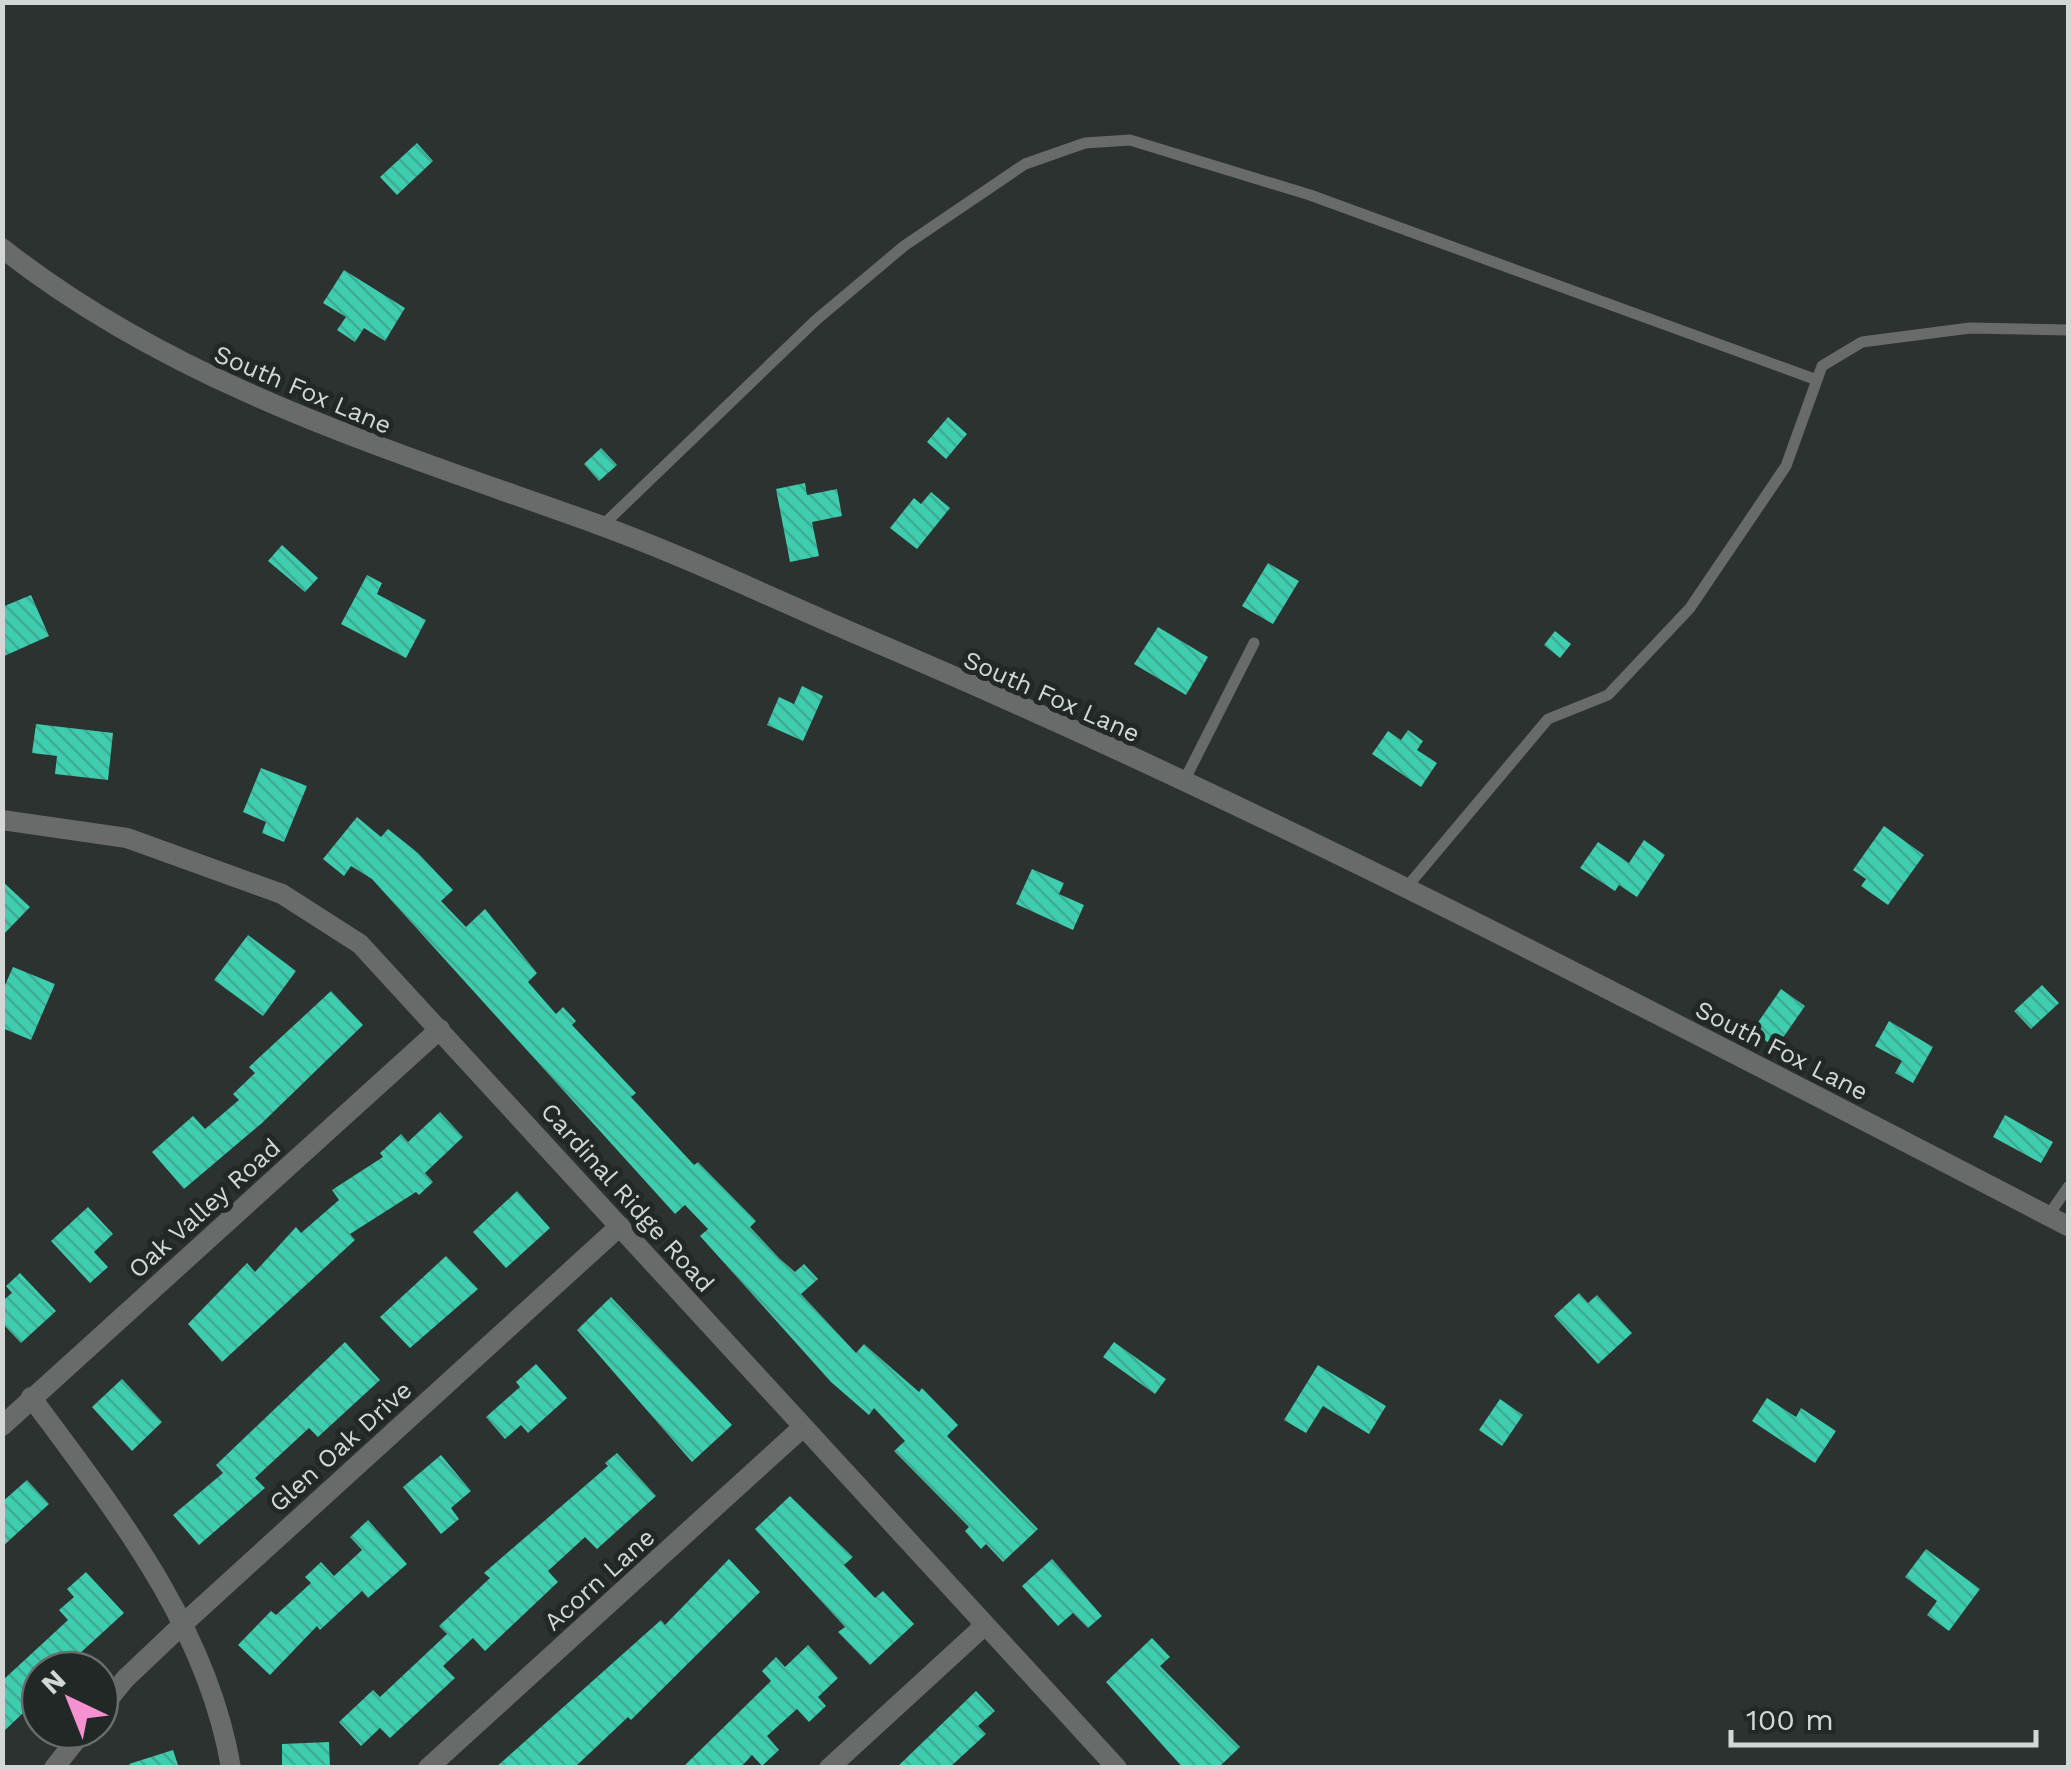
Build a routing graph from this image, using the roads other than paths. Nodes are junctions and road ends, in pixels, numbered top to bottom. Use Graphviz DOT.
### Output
graph roads {
  1 [pos="2,248"];
  2 [pos="2068,330"];
  3 [pos="1817,380"];
  4 [pos="602,526"];
  5 [pos="1254,643"];
  6 [pos="1183,783"];
  7 [pos="2,820"];
  8 [pos="1406,888"];
  9 [pos="440,1028"];
  10 [pos="2068,1187"];
  11 [pos="2048,1216"];
  12 [pos="620,1226"];
  13 [pos="2068,1226"];
  14 [pos="31,1397"];
  15 [pos="2,1426"];
  16 [pos="803,1427"];
  17 [pos="183,1624"];
  18 [pos="984,1626"];
  19 [pos="120,1684"];
  20 [pos="231,1768"];
  21 [pos="428,1768"];
  22 [pos="829,1768"];
  23 [pos="1117,1768"];
  1 -- 4 [label="street, South Fox Lane"];
  2 -- 3 [label="lane"];
  3 -- 4 [label="lane"];
  3 -- 8 [label="lane"];
  4 -- 6 [label="street, South Fox Lane"];
  5 -- 6 [label="lane"];
  6 -- 8 [label="street, South Fox Lane"];
  7 -- 9 [label="street, Cardinal Ridge Road"];
  8 -- 11 [label="street, South Fox Lane"];
  9 -- 12 [label="street, Cardinal Ridge Road"];
  9 -- 14 [label="street, Oak Valley Road"];
  10 -- 11 [label="lane"];
  11 -- 13 [label="street, South Fox Lane"];
  12 -- 16 [label="street, Cardinal Ridge Road"];
  12 -- 17 [label="street, Glen Oak Drive"];
  14 -- 15 [label="street, Oak Valley Road"];
  14 -- 17 [label="street"];
  16 -- 18 [label="street, Cardinal Ridge Road"];
  16 -- 21 [label="street, Acorn Lane"];
  17 -- 19 [label="street, Glen Oak Drive"];
  17 -- 20 [label="street"];
  18 -- 22 [label="street"];
  18 -- 23 [label="street, Cardinal Ridge Road"];
}
